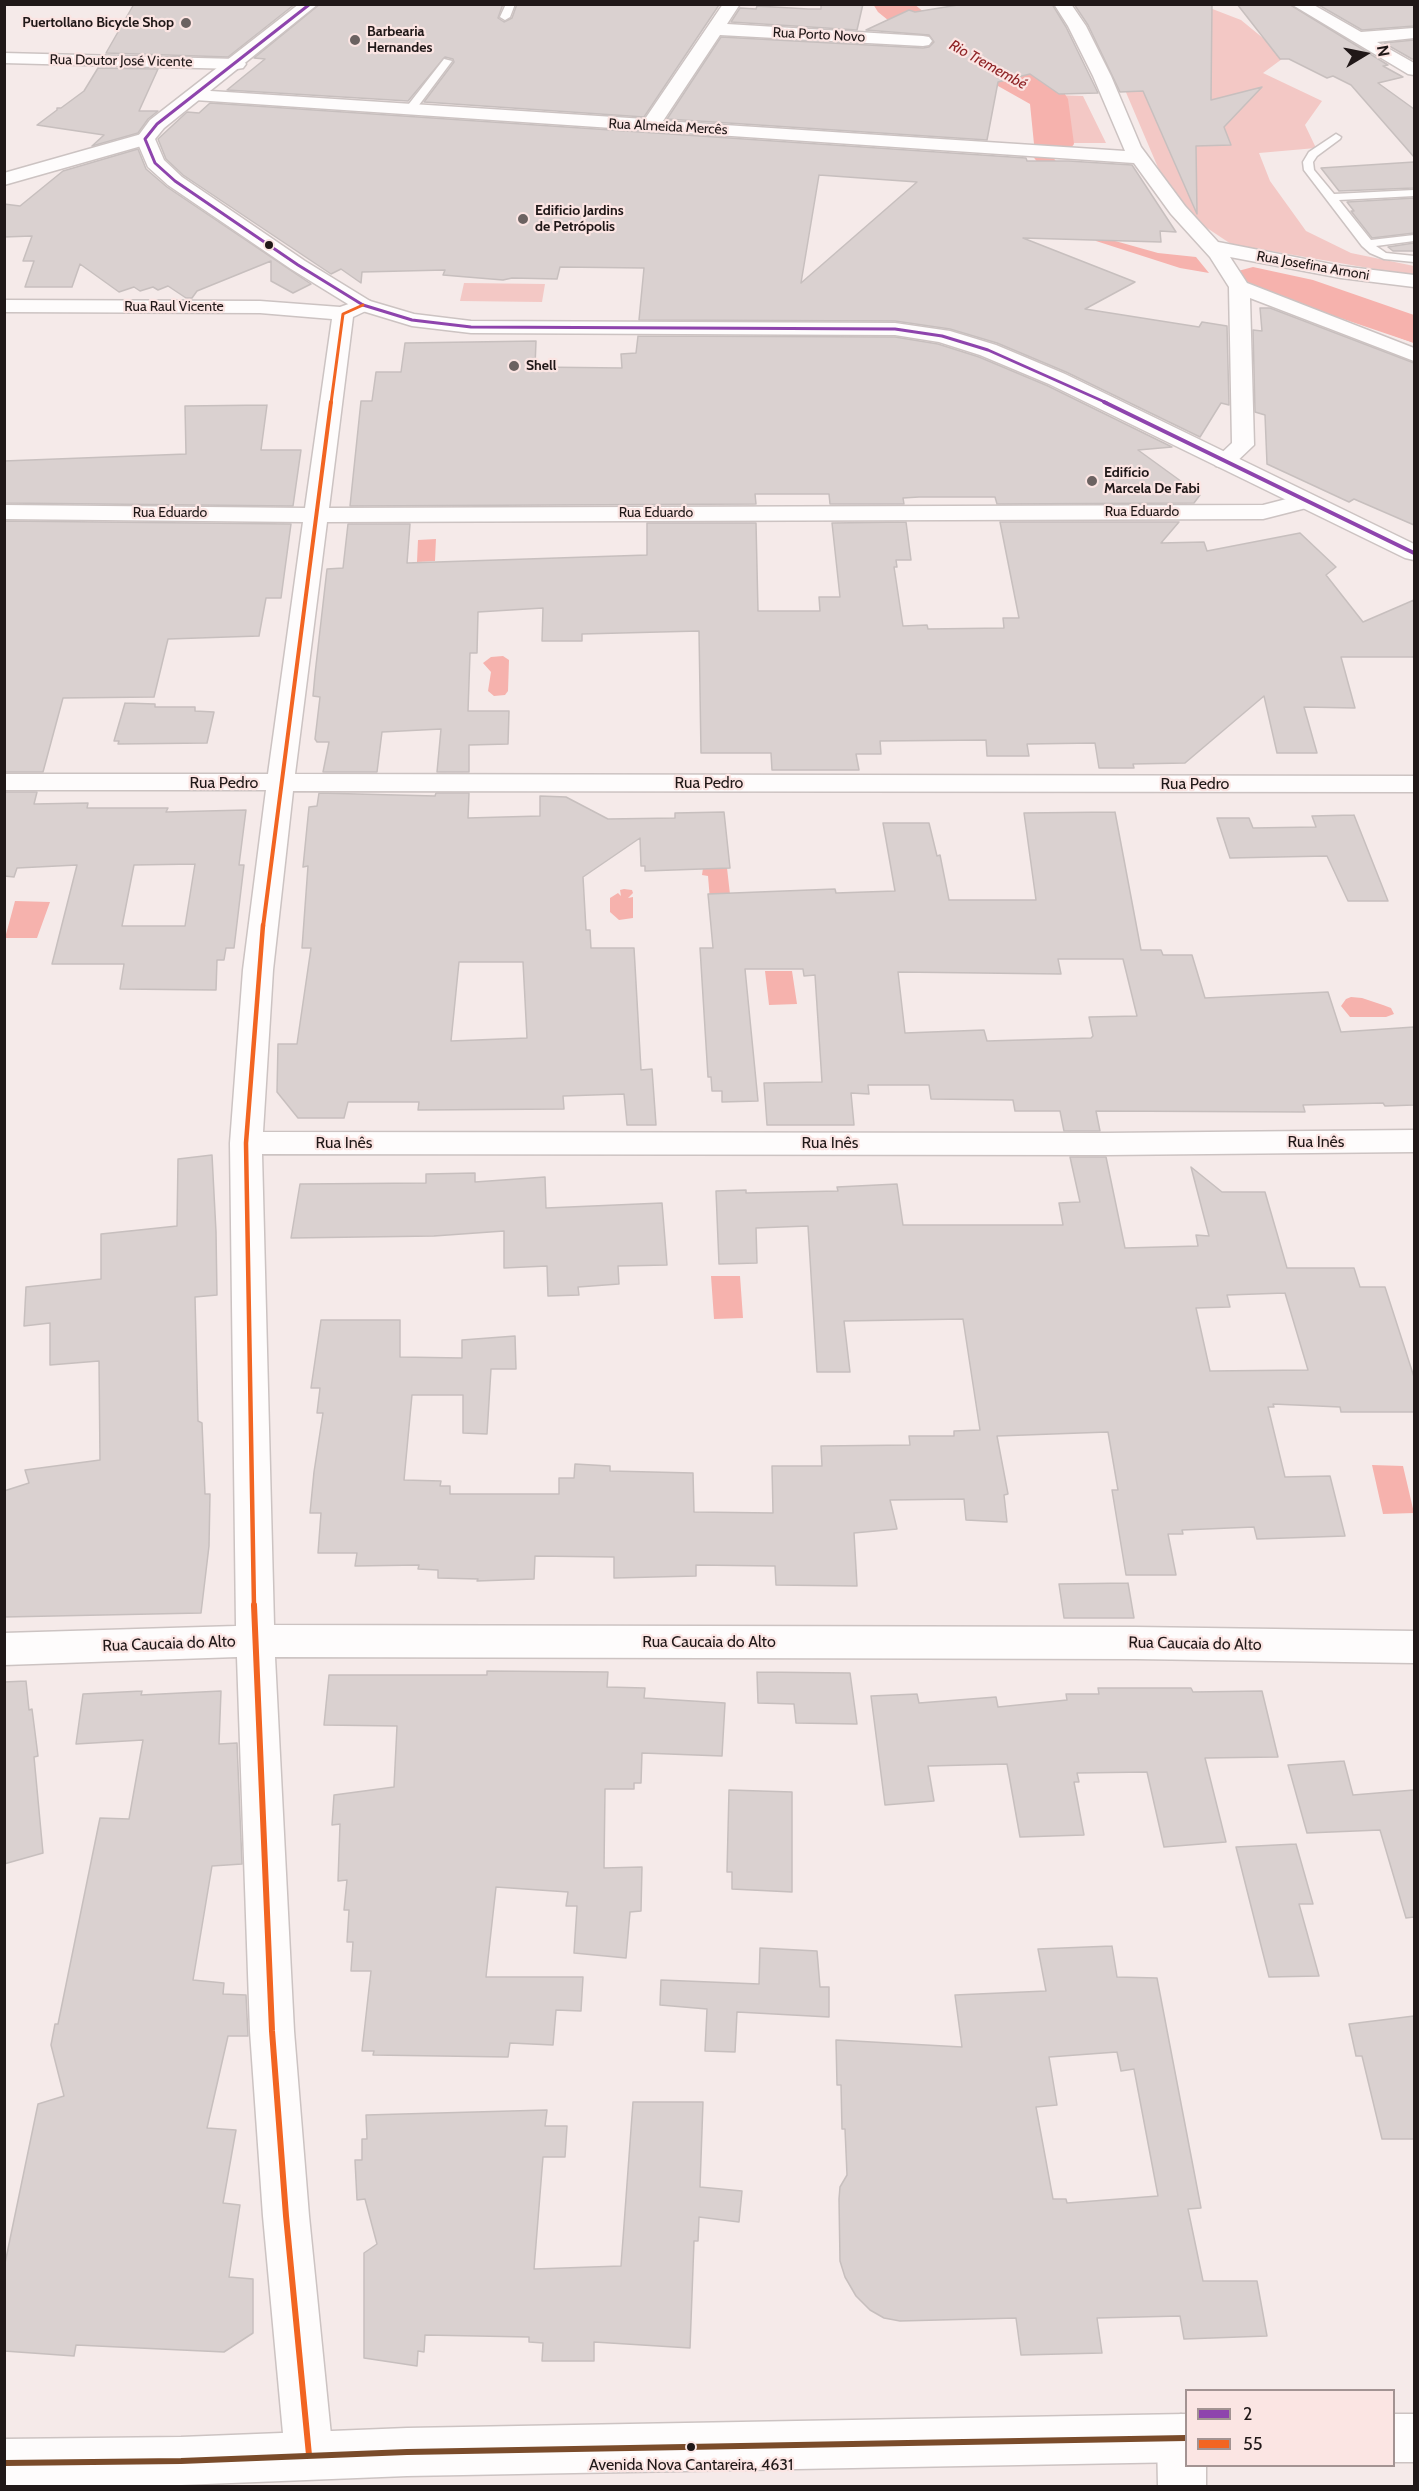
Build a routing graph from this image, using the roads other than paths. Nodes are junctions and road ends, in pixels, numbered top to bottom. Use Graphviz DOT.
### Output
graph roads {
  1 [pos="310,4"];
  2 [pos="511,4"];
  3 [pos="732,4"];
  4 [pos="1062,4"];
  5 [pos="1299,4"];
  6 [pos="505,17"];
  7 [pos="715,29"];
  8 [pos="1414,33"];
  9 [pos="1358,38"];
  10 [pos="922,41"];
  11 [pos="4,58"];
  12 [pos="447,61"];
  13 [pos="237,64"];
  14 [pos="1414,70"];
  15 [pos="195,96"];
  16 [pos="409,111"];
  17 [pos="651,125"];
  18 [pos="1336,138"];
  19 [pos="145,139"];
  20 [pos="1140,158"];
  21 [pos="4,179"];
  22 [pos="1414,193"];
  23 [pos="1330,197"];
  24 [pos="1414,238"];
  25 [pos="1366,244"];
  26 [pos="1212,247"];
  27 [pos="1414,259"];
  28 [pos="1414,281"];
  29 [pos="1239,287"];
  30 [pos="4,306"];
  31 [pos="353,310"];
  32 [pos="1414,355"];
  33 [pos="1224,461"];
  34 [pos="1306,501"];
  35 [pos="4,512"];
  36 [pos="316,515"];
  37 [pos="1414,553"];
  38 [pos="4,782"];
  39 [pos="280,783"];
  40 [pos="1414,784"];
  41 [pos="1414,1141"];
  42 [pos="246,1143"];
  43 [pos="255,1641"];
  44 [pos="1414,1647"];
  45 [pos="4,1649"];
  46 [pos="1184,2438"];
  47 [pos="1395,2438"];
  48 [pos="1414,2438"];
  49 [pos="309,2455"];
  50 [pos="4,2463"];
  51 [pos="178,2474"];
  52 [pos="1182,2487"];
  1 -- 13 [label="street"];
  2 -- 6 [label="lane"];
  3 -- 7 [label="street"];
  4 -- 20 [label="street"];
  5 -- 9 [label="street"];
  7 -- 10 [label="street, Rua Porto Novo"];
  7 -- 17 [label="street"];
  8 -- 9 [label="street"];
  9 -- 14 [label="street"];
  11 -- 13 [label="street, Rua Doutor José Vicente"];
  12 -- 16 [label="lane"];
  13 -- 15 [label="street"];
  15 -- 16 [label="street, Rua Almeida Mercês"];
  15 -- 19 [label="street"];
  16 -- 17 [label="street, Rua Almeida Mercês"];
  17 -- 20 [label="street, Rua Almeida Mercês"];
  18 -- 23 [label="lane"];
  19 -- 21 [label="street"];
  19 -- 31 [label="street"];
  20 -- 26 [label="street"];
  22 -- 23 [label="lane"];
  23 -- 25 [label="lane"];
  24 -- 25 [label="lane"];
  25 -- 27 [label="lane"];
  26 -- 28 [label="street, Rua Josefina Arnoni"];
  26 -- 29 [label="street"];
  29 -- 32 [label="street"];
  29 -- 33 [label="street"];
  30 -- 31 [label="street, Rua Raul Vicente"];
  31 -- 33 [label="street"];
  31 -- 36 [label="street"];
  33 -- 34 [label="street"];
  34 -- 36 [label="street, Rua Eduardo"];
  34 -- 37 [label="street"];
  35 -- 36 [label="street, Rua Eduardo"];
  36 -- 39 [label="street"];
  38 -- 39 [label="street, Rua Pedro"];
  39 -- 40 [label="street, Rua Pedro"];
  39 -- 42 [label="street"];
  41 -- 42 [label="street, Rua Inês"];
  42 -- 43 [label="street"];
  43 -- 44 [label="street, Rua Caucaia do Alto"];
  43 -- 45 [label="street, Rua Caucaia do Alto"];
  43 -- 49 [label="street"];
  46 -- 49 [label="street"];
  46 -- 52 [label="street"];
  47 -- 48 [label="street"];
  49 -- 51 [label="street"];
  50 -- 51 [label="street"];
}
